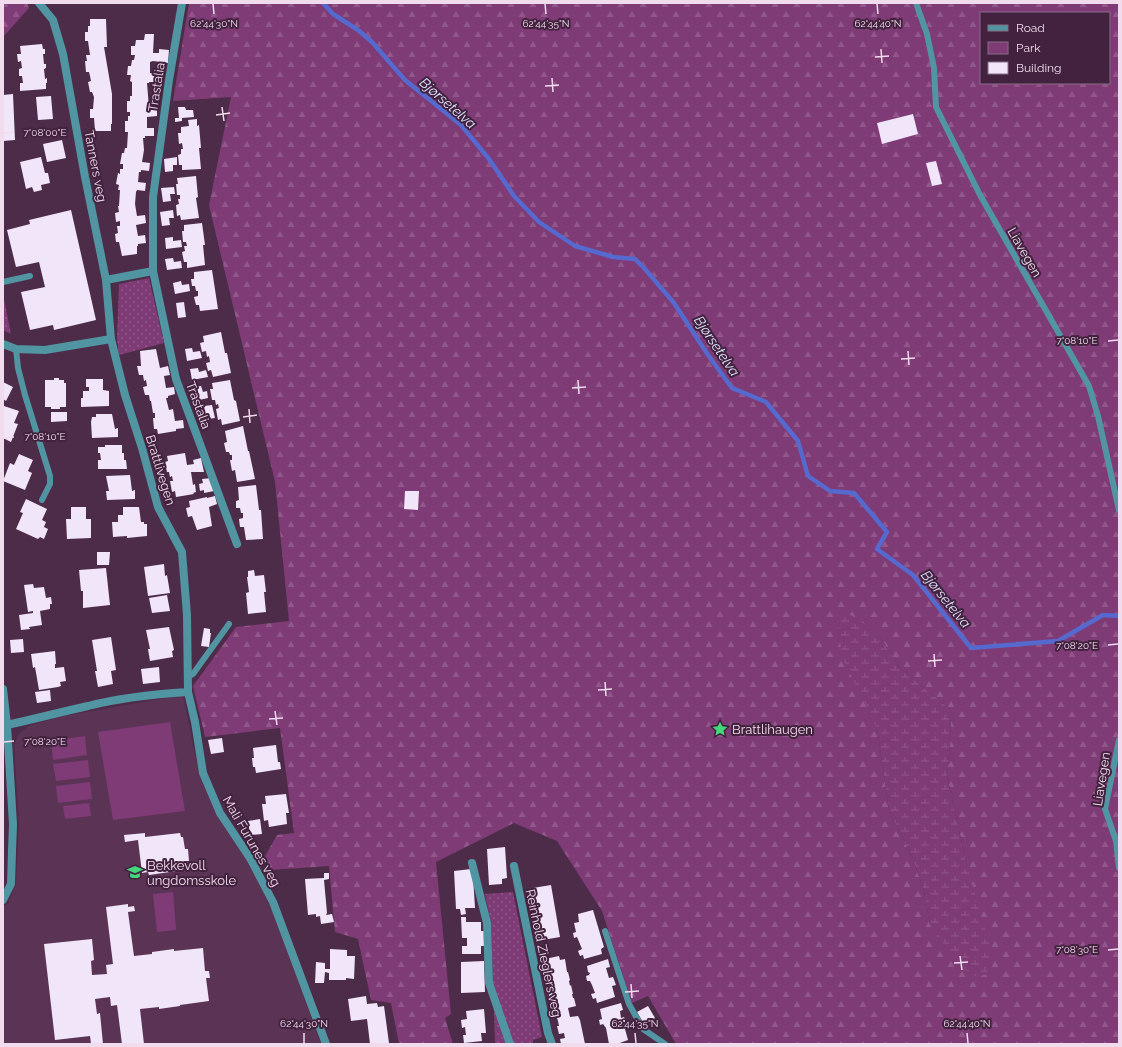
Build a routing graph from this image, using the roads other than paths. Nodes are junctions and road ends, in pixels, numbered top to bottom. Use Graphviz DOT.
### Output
graph roads {
  1 [pos="39,3"];
  2 [pos="182,3"];
  3 [pos="916,3"];
  4 [pos="153,271"];
  5 [pos="30,276"];
  6 [pos="106,280"];
  7 [pos="3,282"];
  8 [pos="111,339"];
  9 [pos="3,344"];
  10 [pos="16,349"];
  11 [pos="42,500"];
  12 [pos="1119,510"];
  13 [pos="237,544"];
  14 [pos="229,624"];
  15 [pos="188,677"];
  16 [pos="3,689"];
  17 [pos="188,692"];
  18 [pos="7,725"];
  19 [pos="1119,740"];
  20 [pos="472,863"];
  21 [pos="514,866"];
  22 [pos="1119,868"];
  23 [pos="3,900"];
  24 [pos="605,931"];
  25 [pos="326,1044"];
  26 [pos="510,1044"];
  27 [pos="552,1044"];
  28 [pos="665,1044"];
  1 -- 6 [label="street, Tanners veg"];
  2 -- 4 [label="street, Trastalia"];
  3 -- 12 [label="lane, Liavegen"];
  4 -- 6 [label="street"];
  4 -- 13 [label="street, Trastalia"];
  5 -- 7 [label="lane"];
  6 -- 8 [label="street, Tanners veg"];
  8 -- 10 [label="street"];
  8 -- 15 [label="street, Brattlivegen"];
  9 -- 10 [label="street"];
  10 -- 11 [label="lane"];
  14 -- 15 [label="lane"];
  15 -- 17 [label="street, Brattlivegen"];
  16 -- 18 [label="street"];
  17 -- 18 [label="street"];
  17 -- 25 [label="street, Mali Furunes veg"];
  18 -- 23 [label="street"];
  19 -- 22 [label="lane, Liavegen"];
  20 -- 26 [label="street"];
  21 -- 27 [label="street, Reinhold Zieglers veg"];
  24 -- 28 [label="lane"];
}
